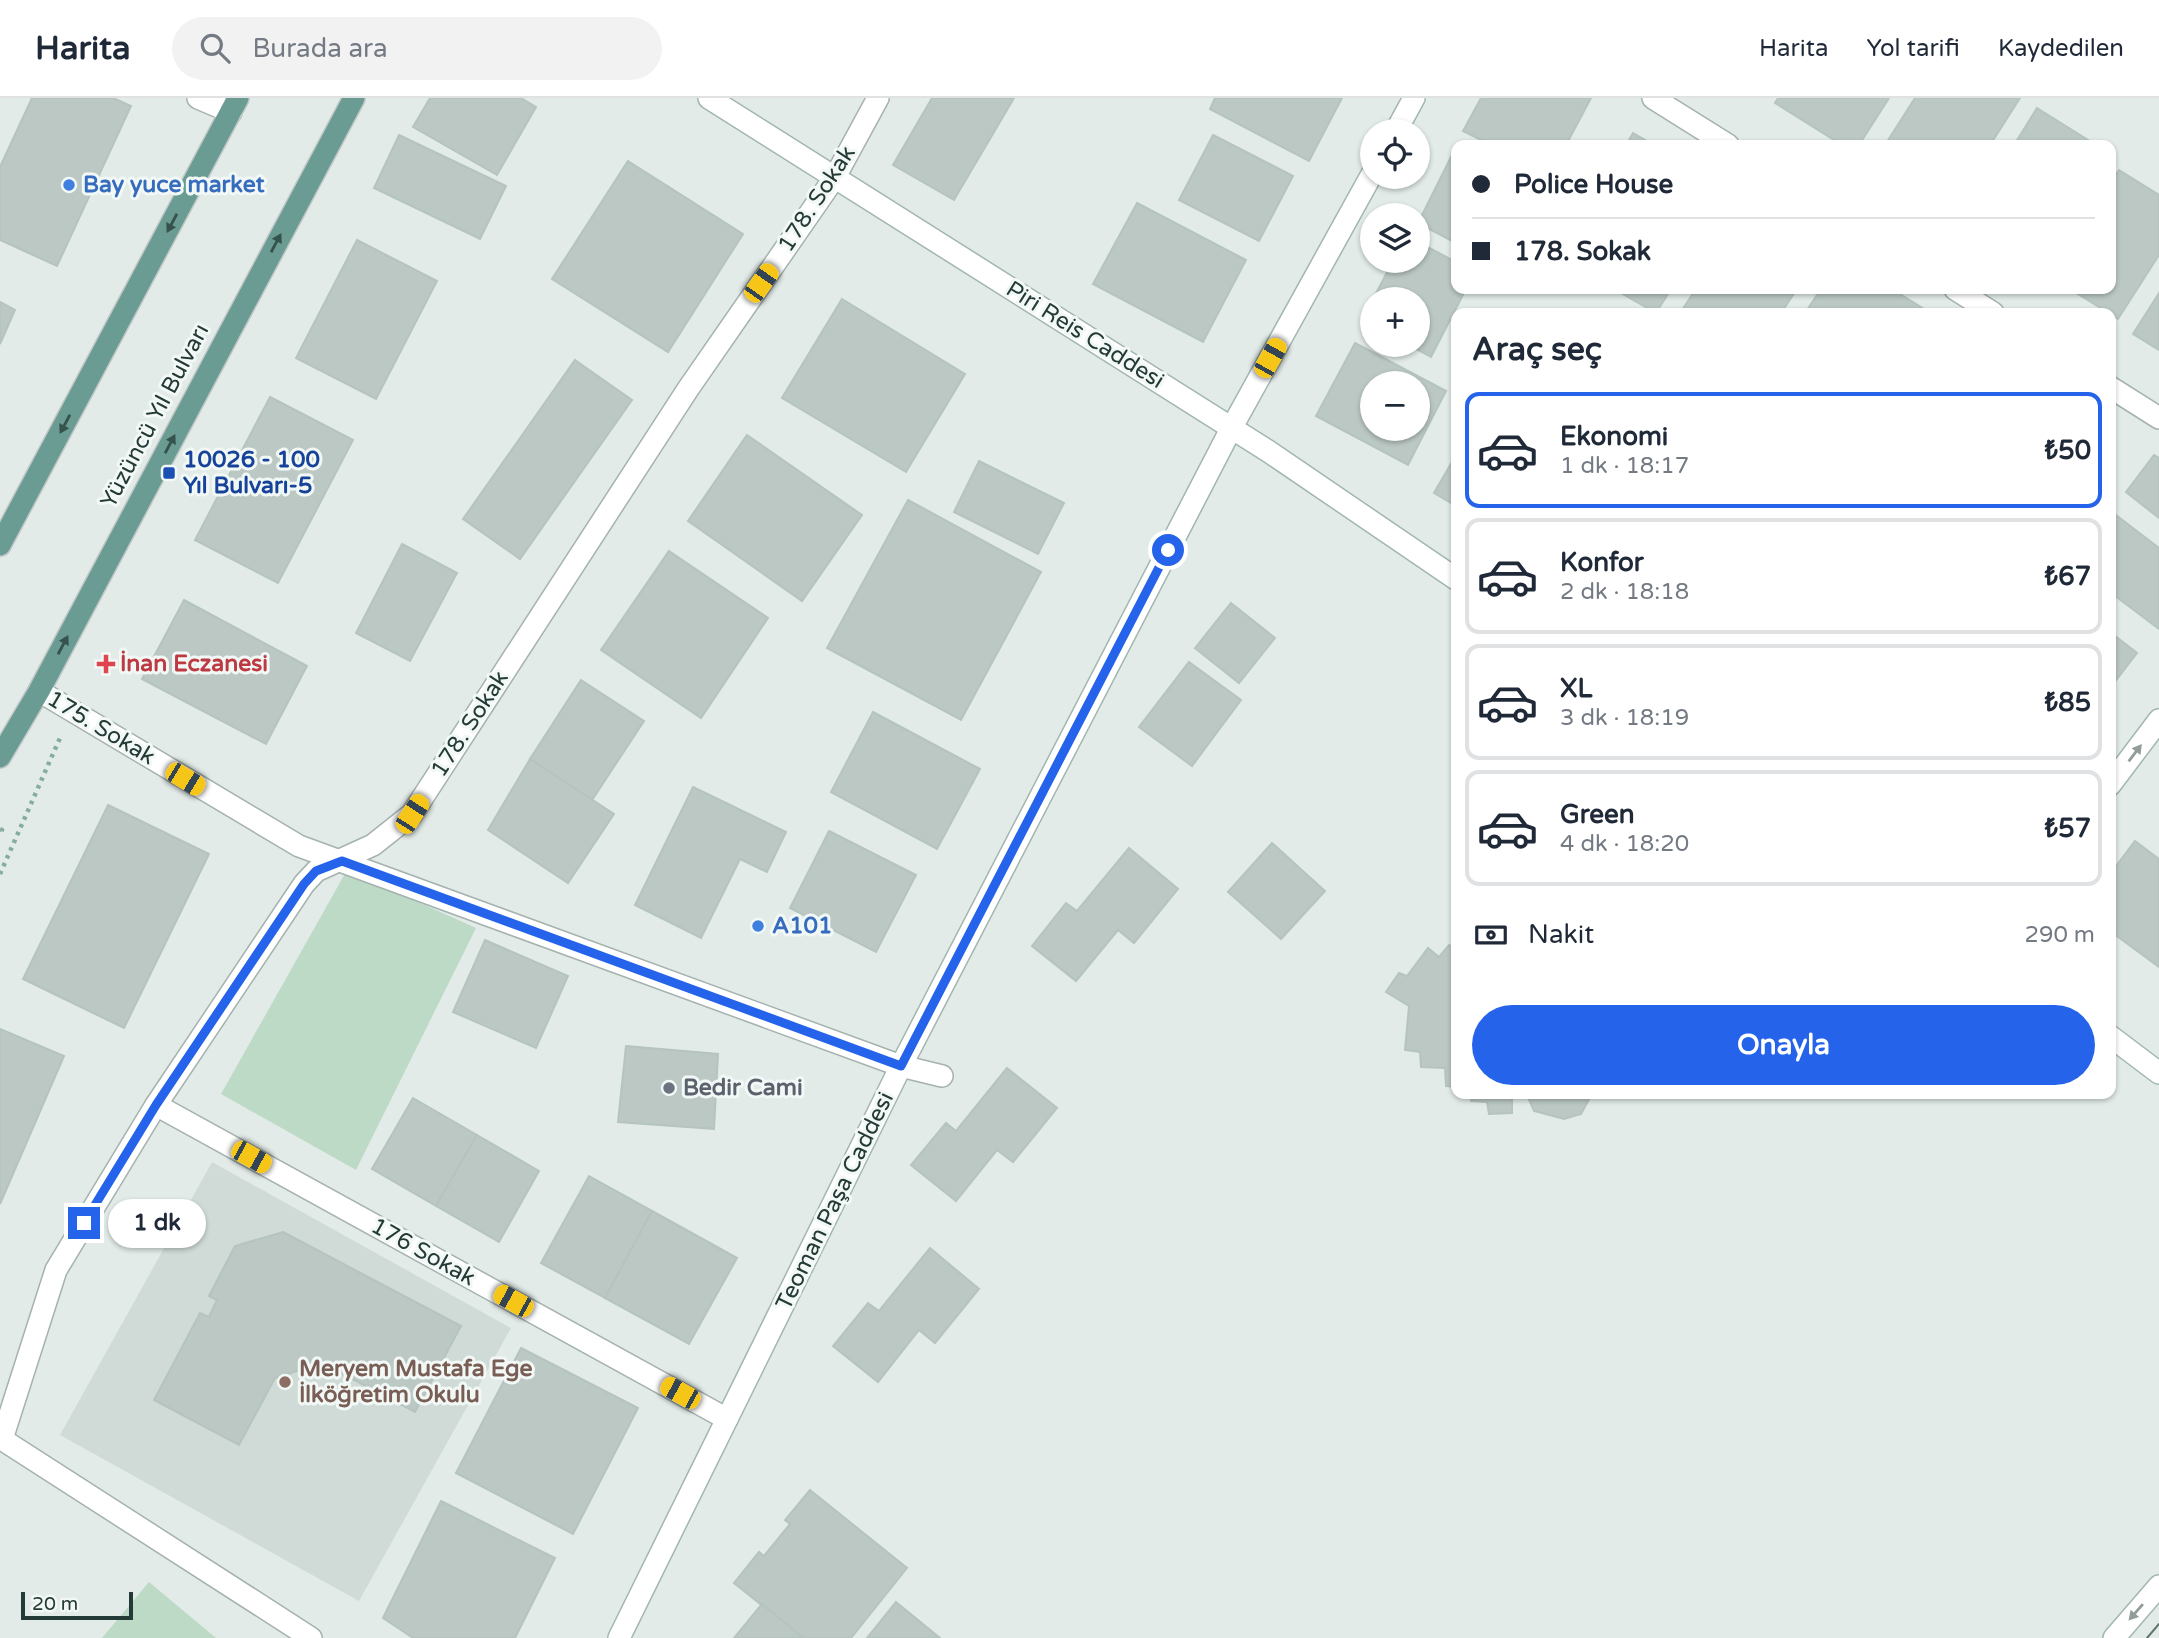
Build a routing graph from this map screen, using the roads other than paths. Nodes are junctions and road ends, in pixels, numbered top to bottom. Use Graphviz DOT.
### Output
graph roads {
  1 [pos="198,98"];
  2 [pos="354,98"];
  3 [pos="709,98"];
  4 [pos="878,98"];
  5 [pos="1414,98"];
  6 [pos="1653,98"];
  7 [pos="234,105"];
  8 [pos="1402,119"];
  9 [pos="1720,140"];
  10 [pos="835,177"];
  11 [pos="1364,189"];
  12 [pos="1963,294"];
  13 [pos="1985,308"];
  14 [pos="2116,391"];
  15 [pos="2159,418"];
  16 [pos="1231,427"];
  17 [pos="0,545"];
  18 [pos="1451,576"];
  19 [pos="39,691"];
  20 [pos="2159,720"];
  21 [pos="1,756"];
  22 [pos="2116,777"];
  23 [pos="342,861"];
  24 [pos="2116,1041"];
  25 [pos="901,1066"];
  26 [pos="2159,1073"];
  27 [pos="942,1076"];
  28 [pos="156,1105"];
  29 [pos="727,1419"];
  30 [pos="1,1439"];
  31 [pos="2159,1586"];
  32 [pos="311,1638"];
  33 [pos="619,1638"];
  34 [pos="2114,1638"];
  1 -- 7 [label="street"];
  19 -- 2 [label="main road, Yüzüncü Yıl Bulvarı, one-way"];
  3 -- 10 [label="street, Piri Reis Caddesi"];
  4 -- 10 [label="street, 178. Sokak"];
  5 -- 8 [label="street"];
  6 -- 9 [label="street"];
  7 -- 17 [label="main road, one-way"];
  10 -- 16 [label="street, Piri Reis Caddesi"];
  10 -- 23 [label="street, 178. Sokak"];
  11 -- 16 [label="street, Teoman Paşa Caddesi"];
  12 -- 13 [label="street"];
  14 -- 15 [label="street"];
  16 -- 18 [label="street, Piri Reis Caddesi"];
  16 -- 25 [label="street, Teoman Paşa Caddesi"];
  19 -- 21 [label="main road, Yüzüncü Yıl Bulvarı"];
  19 -- 23 [label="street, 175. Sokak"];
  22 -- 20 [label="street, one-way"];
  23 -- 25 [label="street, 175. Sokak"];
  23 -- 28 [label="street, 178. Sokak"];
  24 -- 26 [label="street"];
  25 -- 27 [label="street, 175. Sokak"];
  25 -- 29 [label="street, Teoman Paşa Caddesi"];
  28 -- 29 [label="street, 176 Sokak"];
  28 -- 30 [label="street, 178. Sokak"];
  29 -- 33 [label="street, Teoman Paşa Caddesi"];
  30 -- 32 [label="street"];
  31 -- 34 [label="street, one-way"];
}
